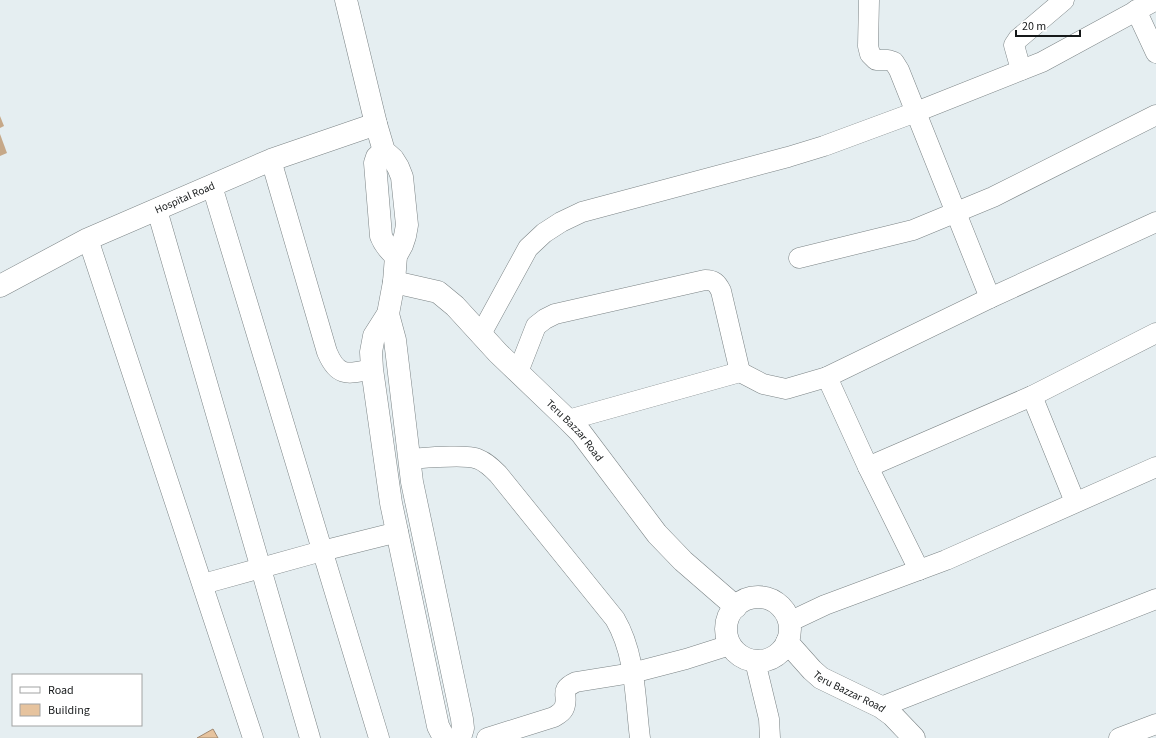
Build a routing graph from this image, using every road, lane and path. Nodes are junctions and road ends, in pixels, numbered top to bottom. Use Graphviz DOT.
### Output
graph roads {
  1 [pos="346,0"];
  2 [pos="870,0"];
  3 [pos="1064,0"];
  4 [pos="1156,0"];
  5 [pos="1136,10"];
  6 [pos="1156,53"];
  7 [pos="1021,70"];
  8 [pos="916,112"];
  9 [pos="1156,115"];
  10 [pos="376,124"];
  11 [pos="271,160"];
  12 [pos="212,186"];
  13 [pos="157,210"];
  14 [pos="956,213"];
  15 [pos="1156,222"];
  16 [pos="88,239"];
  17 [pos="799,258"];
  18 [pos="394,282"];
  19 [pos="0,286"];
  20 [pos="990,298"];
  21 [pos="388,314"];
  22 [pos="1156,332"];
  23 [pos="481,334"];
  24 [pos="372,369"];
  25 [pos="518,372"];
  26 [pos="740,372"];
  27 [pos="827,377"];
  28 [pos="1032,396"];
  29 [pos="568,420"];
  30 [pos="409,459"];
  31 [pos="1156,467"];
  32 [pos="868,468"];
  33 [pos="1075,502"];
  34 [pos="398,532"];
  35 [pos="322,551"];
  36 [pos="261,568"];
  37 [pos="919,570"];
  38 [pos="203,584"];
  39 [pos="1156,599"];
  40 [pos="736,606"];
  41 [pos="788,632"];
  42 [pos="730,645"];
  43 [pos="755,661"];
  44 [pos="632,673"];
  45 [pos="881,707"];
  46 [pos="1156,724"];
  47 [pos="253,738"];
  48 [pos="310,738"];
  49 [pos="379,738"];
  50 [pos="444,738"];
  51 [pos="460,738"];
  52 [pos="487,738"];
  53 [pos="640,738"];
  54 [pos="770,738"];
  55 [pos="914,738"];
  56 [pos="1119,738"];
  1 -- 10 [label="street"];
  2 -- 8 [label="street"];
  3 -- 7 [label="street"];
  4 -- 5 [label="street"];
  5 -- 6 [label="street"];
  5 -- 7 [label="street"];
  7 -- 8 [label="street"];
  8 -- 14 [label="street"];
  8 -- 23 [label="street"];
  9 -- 14 [label="street"];
  10 -- 11 [label="street, Hospital Road"];
  10 -- 18 [label="street"];
  11 -- 12 [label="street, Hospital Road"];
  11 -- 24 [label="street"];
  12 -- 13 [label="street, Hospital Road"];
  12 -- 35 [label="street"];
  13 -- 16 [label="street, Hospital Road"];
  13 -- 36 [label="street"];
  14 -- 17 [label="street"];
  14 -- 20 [label="street"];
  15 -- 20 [label="street"];
  16 -- 19 [label="street, Hospital Road"];
  16 -- 38 [label="street"];
  18 -- 21 [label="street"];
  18 -- 23 [label="street, Teru Bazzar Road"];
  20 -- 27 [label="street"];
  21 -- 24 [label="street"];
  21 -- 30 [label="street"];
  22 -- 28 [label="street"];
  23 -- 25 [label="street, Teru Bazzar Road"];
  24 -- 34 [label="street"];
  25 -- 26 [label="street"];
  25 -- 29 [label="street, Teru Bazzar Road"];
  26 -- 27 [label="street"];
  26 -- 29 [label="street"];
  27 -- 32 [label="street"];
  28 -- 32 [label="street"];
  28 -- 33 [label="street"];
  29 -- 40 [label="street, Teru Bazzar Road"];
  30 -- 44 [label="street"];
  30 -- 51 [label="street"];
  31 -- 33 [label="street"];
  32 -- 37 [label="street"];
  33 -- 37 [label="street"];
  34 -- 35 [label="street"];
  34 -- 50 [label="street"];
  35 -- 36 [label="street"];
  35 -- 49 [label="street"];
  36 -- 38 [label="street"];
  36 -- 48 [label="street"];
  37 -- 41 [label="street"];
  38 -- 47 [label="street"];
  39 -- 45 [label="street"];
  40 -- 41 [label="street, Teru Bazzar Road"];
  40 -- 42 [label="street"];
  41 -- 43 [label="street"];
  41 -- 45 [label="street, Teru Bazzar Road"];
  42 -- 43 [label="street"];
  42 -- 44 [label="street"];
  43 -- 54 [label="street"];
  44 -- 52 [label="street"];
  44 -- 53 [label="street"];
  45 -- 55 [label="street, Teru Bazzar Road"];
  46 -- 56 [label="street"];
}
